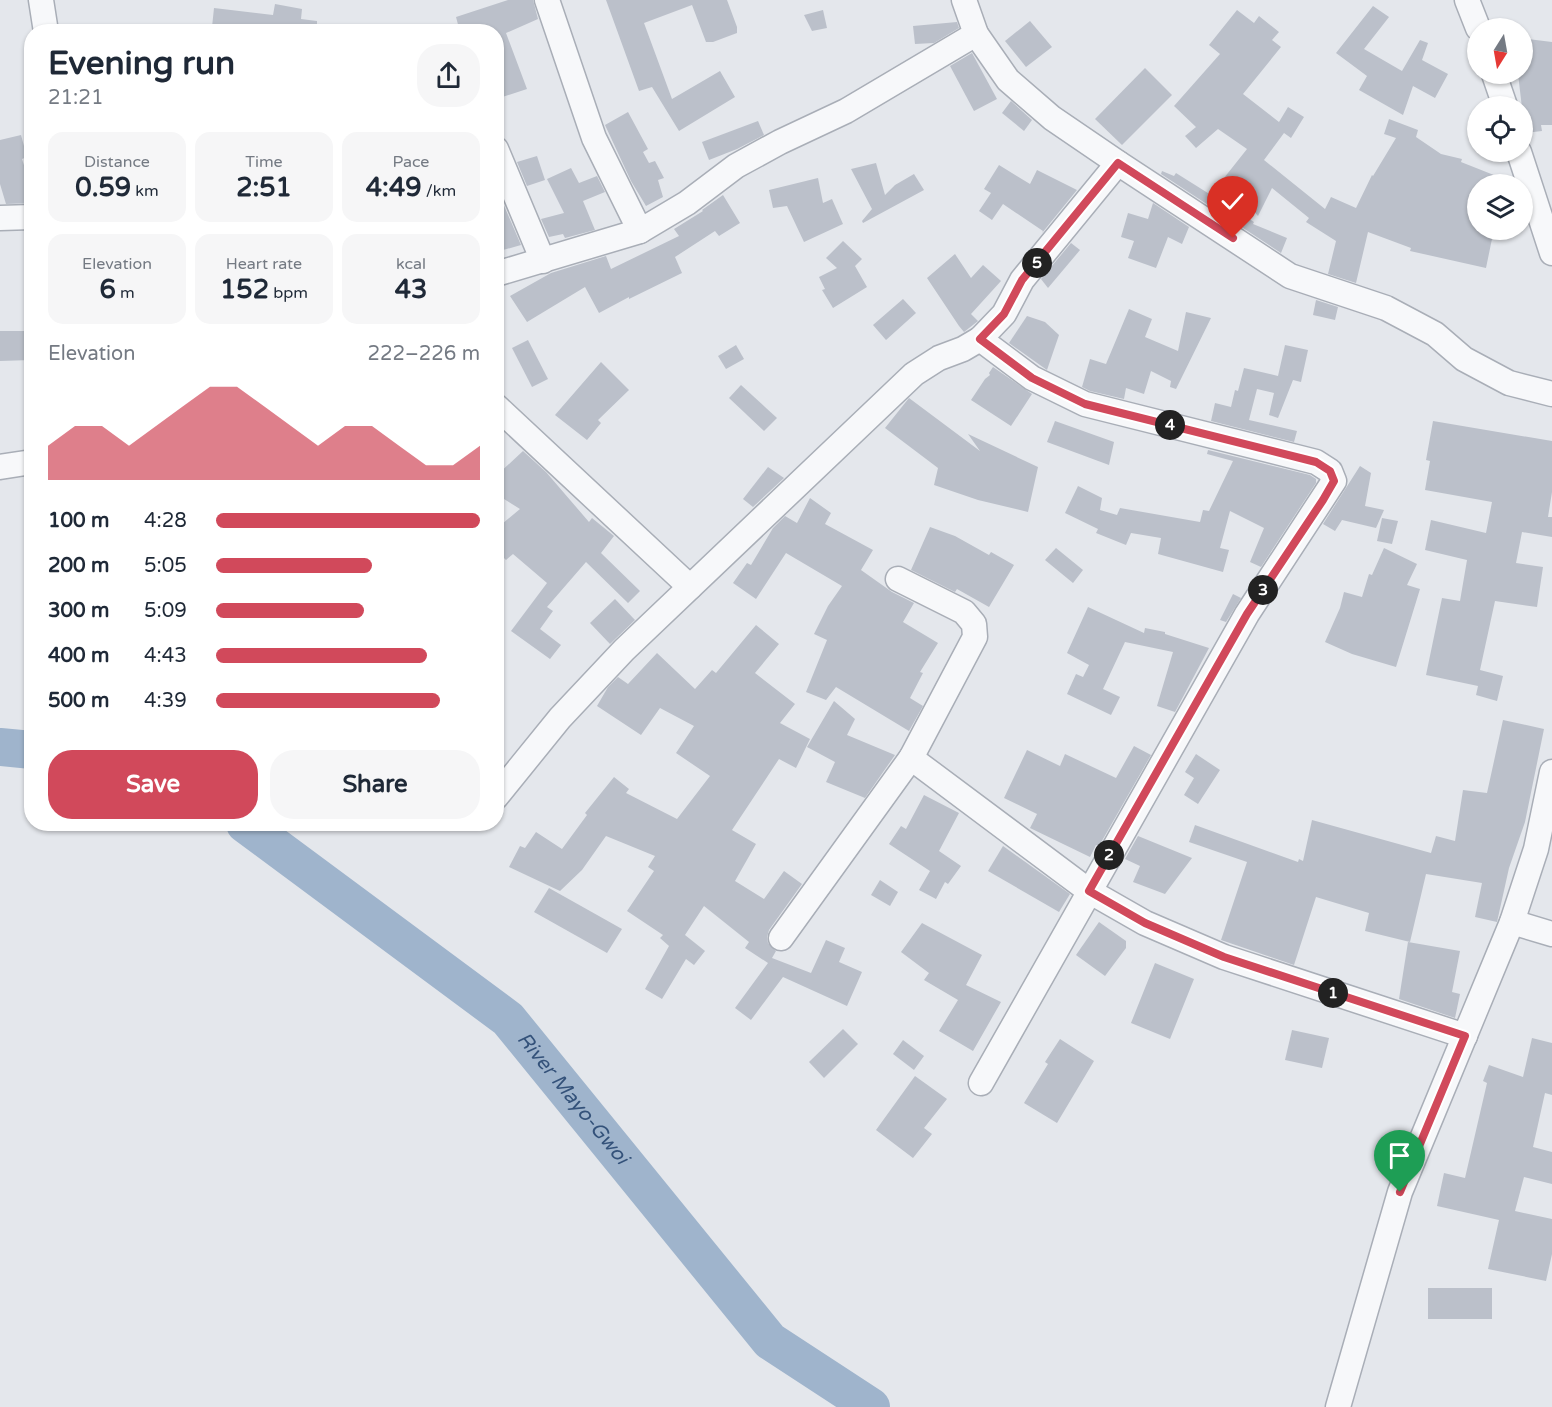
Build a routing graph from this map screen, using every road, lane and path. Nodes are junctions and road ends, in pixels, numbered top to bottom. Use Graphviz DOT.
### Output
graph roads {
  1 [pos="41,0"];
  2 [pos="547,0"];
  3 [pos="964,0"];
  4 [pos="1467,0"];
  5 [pos="1474,18"];
  6 [pos="45,24"];
  7 [pos="976,34"];
  8 [pos="1522,162"];
  9 [pos="1118,163"];
  10 [pos="504,167"];
  11 [pos="24,217"];
  12 [pos="0,218"];
  13 [pos="640,231"];
  14 [pos="1551,246"];
  15 [pos="543,261"];
  16 [pos="504,272"];
  17 [pos="980,339"];
  18 [pos="1552,394"];
  19 [pos="504,413"];
  20 [pos="24,463"];
  21 [pos="0,466"];
  22 [pos="898,579"];
  23 [pos="690,587"];
  24 [pos="911,758"];
  25 [pos="1552,772"];
  26 [pos="504,787"];
  27 [pos="1089,891"];
  28 [pos="1512,922"];
  29 [pos="1552,934"];
  30 [pos="781,938"];
  31 [pos="1465,1036"];
  32 [pos="981,1083"];
  33 [pos="1338,1407"];
  1 -- 6 [label="street"];
  2 -- 13 [label="street"];
  3 -- 7 [label="street"];
  4 -- 5 [label="street"];
  7 -- 9 [label="street"];
  7 -- 13 [label="street"];
  8 -- 14 [label="street"];
  9 -- 17 [label="street"];
  9 -- 18 [label="street"];
  10 -- 15 [label="street"];
  11 -- 12 [label="street"];
  13 -- 15 [label="street"];
  15 -- 16 [label="street"];
  17 -- 23 [label="street"];
  17 -- 27 [label="street"];
  19 -- 23 [label="street"];
  20 -- 21 [label="street"];
  22 -- 24 [label="street"];
  23 -- 26 [label="street"];
  24 -- 27 [label="street"];
  24 -- 30 [label="street"];
  25 -- 28 [label="street"];
  27 -- 31 [label="street"];
  27 -- 32 [label="street"];
  28 -- 29 [label="street"];
  28 -- 31 [label="street"];
  31 -- 33 [label="street"];
}
